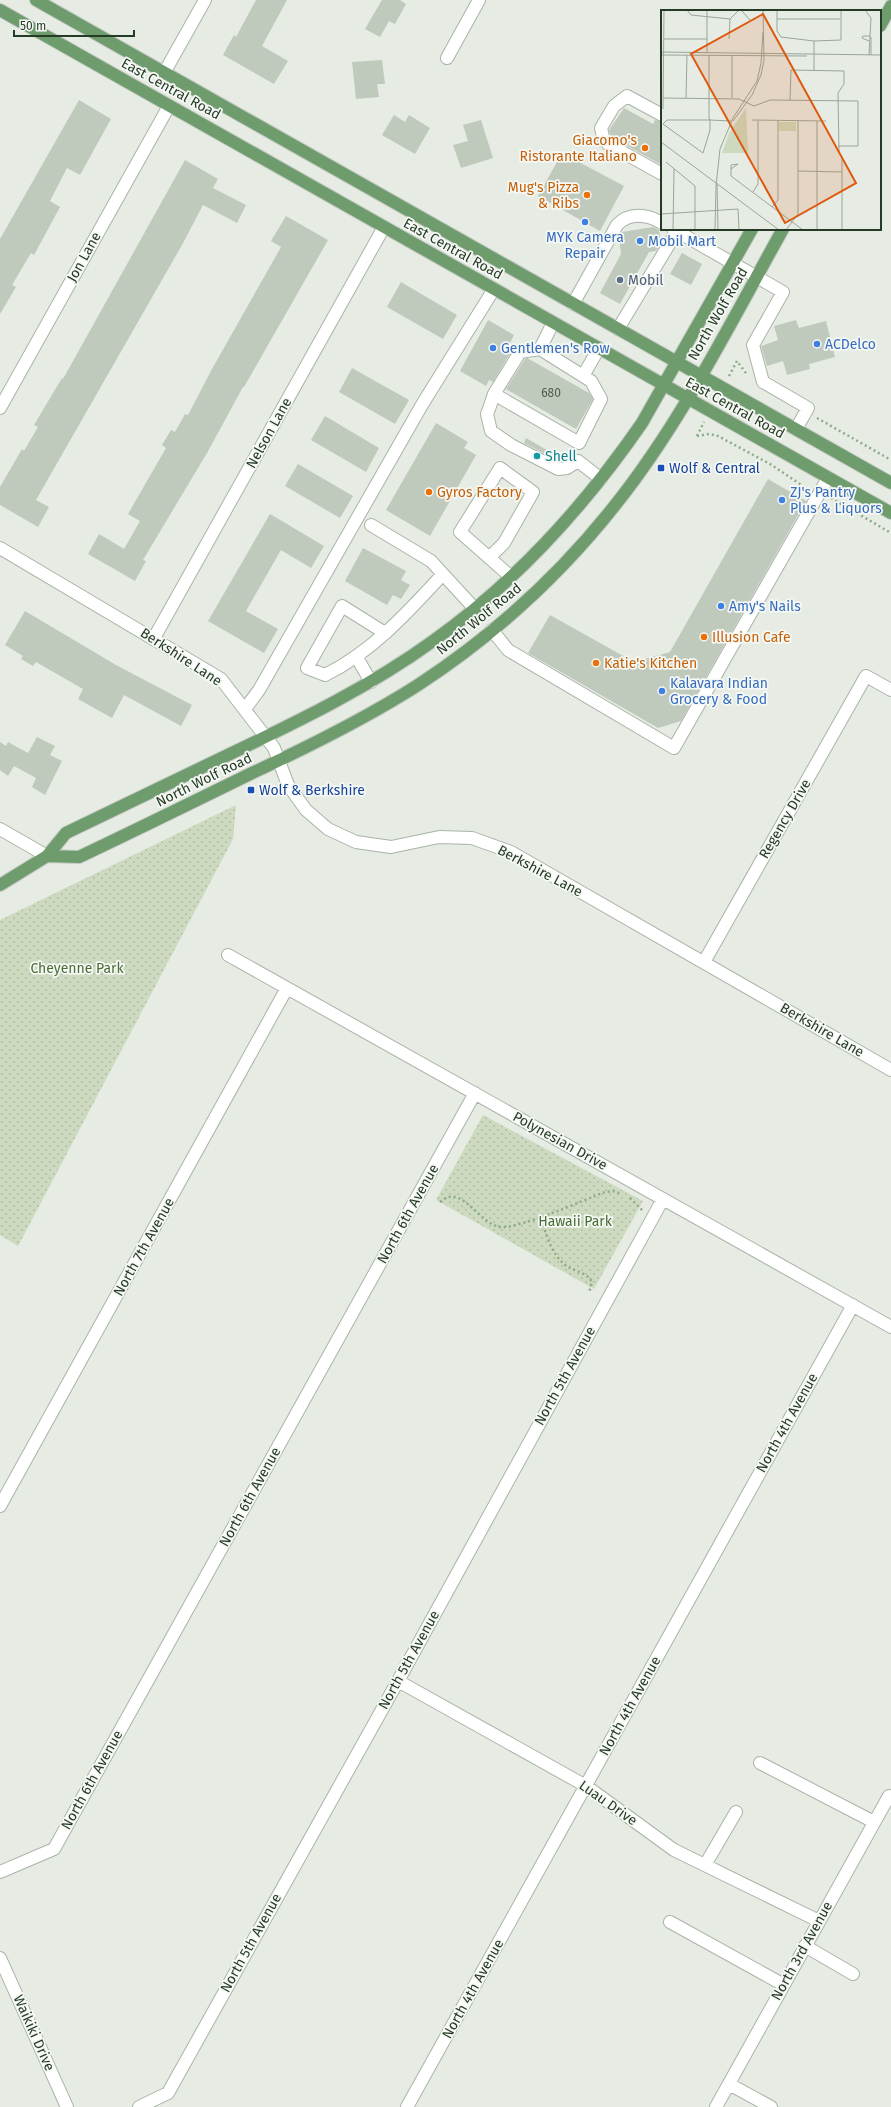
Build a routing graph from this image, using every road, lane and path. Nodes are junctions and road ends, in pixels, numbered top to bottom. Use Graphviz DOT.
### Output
graph roads {
  1 [pos="36,0"];
  2 [pos="205,0"];
  3 [pos="479,0"];
  4 [pos="891,6"];
  5 [pos="0,10"];
  6 [pos="881,24"];
  7 [pos="447,58"];
  8 [pos="164,73"];
  9 [pos="169,106"];
  10 [pos="661,114"];
  11 [pos="661,173"];
  12 [pos="661,222"];
  13 [pos="384,227"];
  14 [pos="675,230"];
  15 [pos="751,230"];
  16 [pos="782,230"];
  17 [pos="733,263"];
  18 [pos="757,276"];
  19 [pos="494,289"];
  20 [pos="573,304"];
  21 [pos="553,322"];
  22 [pos="618,329"];
  23 [pos="598,348"];
  24 [pos="540,349"];
  25 [pos="737,361"];
  26 [pos="677,362"];
  27 [pos="735,365"];
  28 [pos="700,375"];
  29 [pos="583,376"];
  30 [pos="664,385"];
  31 [pos="494,394"];
  32 [pos="687,398"];
  33 [pos="0,408"];
  34 [pos="796,429"];
  35 [pos="698,433"];
  36 [pos="579,443"];
  37 [pos="578,462"];
  38 [pos="828,478"];
  39 [pos="601,479"];
  40 [pos="891,483"];
  41 [pos="820,492"];
  42 [pos="891,513"];
  43 [pos="371,526"];
  44 [pos="891,533"];
  45 [pos="0,548"];
  46 [pos="489,558"];
  47 [pos="443,574"];
  48 [pos="511,578"];
  49 [pos="475,608"];
  50 [pos="492,630"];
  51 [pos="385,632"];
  52 [pos="154,638"];
  53 [pos="356,656"];
  54 [pos="371,682"];
  55 [pos="891,690"];
  56 [pos="245,709"];
  57 [pos="266,737"];
  58 [pos="279,760"];
  59 [pos="0,829"];
  60 [pos="47,856"];
  61 [pos="0,885"];
  62 [pos="228,955"];
  63 [pos="704,962"];
  64 [pos="288,988"];
  65 [pos="891,1070"];
  66 [pos="475,1093"];
  67 [pos="663,1199"];
  68 [pos="440,1202"];
  69 [pos="540,1216"];
  70 [pos="652,1218"];
  71 [pos="589,1293"];
  72 [pos="853,1305"];
  73 [pos="891,1326"];
  74 [pos="0,1506"];
  75 [pos="398,1681"];
  76 [pos="760,1763"];
  77 [pos="586,1786"];
  78 [pos="888,1801"];
  79 [pos="736,1812"];
  80 [pos="874,1822"];
  81 [pos="705,1865"];
  82 [pos="0,1872"];
  83 [pos="819,1921"];
  84 [pos="670,1922"];
  85 [pos="805,1946"];
  86 [pos="0,1958"];
  87 [pos="853,1974"];
  88 [pos="784,1985"];
  89 [pos="729,2084"];
  90 [pos="67,2107"];
  91 [pos="139,2107"];
  92 [pos="407,2107"];
  93 [pos="716,2107"];
  94 [pos="771,2107"];
  1 -- 8 [label="main road, East Central Road"];
  2 -- 8 [label="street"];
  3 -- 7 [label="street"];
  4 -- 6 [label="main road"];
  5 -- 9 [label="main road, East Central Road"];
  8 -- 20 [label="main road, East Central Road"];
  9 -- 13 [label="main road, East Central Road"];
  9 -- 33 [label="street, Jon Lane"];
  10 -- 11 [label="street"];
  12 -- 20 [label="street"];
  13 -- 19 [label="main road, East Central Road"];
  13 -- 52 [label="street, Nelson Lane"];
  14 -- 17 [label="street"];
  14 -- 22 [label="street"];
  15 -- 17 [label="main road, North Wolf Road"];
  16 -- 18 [label="main road, North Wolf Road"];
  17 -- 18 [label="street"];
  17 -- 26 [label="main road, North Wolf Road"];
  18 -- 28 [label="main road, North Wolf Road"];
  18 -- 34 [label="street"];
  19 -- 21 [label="main road, East Central Road"];
  19 -- 56 [label="street"];
  20 -- 22 [label="main road, East Central Road"];
  21 -- 23 [label="main road, East Central Road"];
  21 -- 24 [label="street"];
  22 -- 26 [label="main road, East Central Road"];
  23 -- 29 [label="street"];
  23 -- 30 [label="main road, East Central Road"];
  24 -- 29 [label="street"];
  24 -- 31 [label="street"];
  25 -- 27 [label="path"];
  26 -- 28 [label="main road, East Central Road"];
  26 -- 30 [label="main road, North Wolf Road"];
  28 -- 32 [label="main road, North Wolf Road"];
  28 -- 34 [label="main road, East Central Road"];
  29 -- 36 [label="street"];
  30 -- 32 [label="main road, East Central Road"];
  30 -- 39 [label="main road, North Wolf Road"];
  31 -- 36 [label="street"];
  31 -- 37 [label="street"];
  32 -- 38 [label="main road, East Central Road"];
  32 -- 50 [label="main road, North Wolf Road"];
  34 -- 40 [label="main road, East Central Road"];
  35 -- 41 [label="path"];
  36 -- 37 [label="street"];
  37 -- 39 [label="street"];
  38 -- 41 [label="street"];
  38 -- 42 [label="main road, East Central Road"];
  39 -- 48 [label="main road, North Wolf Road"];
  41 -- 44 [label="path"];
  41 -- 50 [label="street"];
  43 -- 47 [label="street"];
  45 -- 52 [label="street, Berkshire Lane"];
  46 -- 46 [label="street"];
  46 -- 48 [label="street"];
  47 -- 49 [label="street"];
  47 -- 51 [label="street"];
  48 -- 49 [label="main road, North Wolf Road"];
  49 -- 54 [label="main road, North Wolf Road"];
  50 -- 58 [label="main road, North Wolf Road"];
  51 -- 53 [label="street"];
  51 -- 53 [label="street"];
  52 -- 56 [label="street, Berkshire Lane"];
  53 -- 54 [label="street"];
  54 -- 57 [label="main road, North Wolf Road"];
  55 -- 63 [label="street, Regency Drive"];
  56 -- 57 [label="street, Berkshire Lane"];
  57 -- 58 [label="street, Berkshire Lane"];
  57 -- 60 [label="main road, North Wolf Road"];
  58 -- 60 [label="main road, North Wolf Road"];
  58 -- 63 [label="street, Berkshire Lane"];
  59 -- 60 [label="street"];
  60 -- 61 [label="main road, North Wolf Road"];
  62 -- 64 [label="street, Polynesian Drive"];
  63 -- 65 [label="street, Berkshire Lane"];
  64 -- 66 [label="street, Polynesian Drive"];
  64 -- 74 [label="street, North 7th Avenue"];
  66 -- 67 [label="street, Polynesian Drive"];
  66 -- 82 [label="street, North 6th Avenue"];
  67 -- 70 [label="street, North 5th Avenue"];
  67 -- 72 [label="street, Polynesian Drive"];
  68 -- 69 [label="path"];
  69 -- 70 [label="path"];
  69 -- 71 [label="path"];
  70 -- 75 [label="street, North 5th Avenue"];
  72 -- 73 [label="street, Polynesian Drive"];
  72 -- 77 [label="street, North 4th Avenue"];
  75 -- 77 [label="street, Luau Drive"];
  75 -- 91 [label="street, North 5th Avenue"];
  76 -- 80 [label="street"];
  77 -- 81 [label="street, Luau Drive"];
  77 -- 92 [label="street, North 4th Avenue"];
  78 -- 80 [label="street, North 3rd Avenue"];
  79 -- 81 [label="street"];
  80 -- 83 [label="street, North 3rd Avenue"];
  81 -- 83 [label="street, Luau Drive"];
  83 -- 85 [label="street, North 3rd Avenue"];
  84 -- 88 [label="street"];
  85 -- 87 [label="street"];
  85 -- 88 [label="street, North 3rd Avenue"];
  86 -- 90 [label="street, Waikiki Drive"];
  88 -- 89 [label="street, North 3rd Avenue"];
  89 -- 93 [label="street, North 3rd Avenue"];
  89 -- 94 [label="street"];
}
